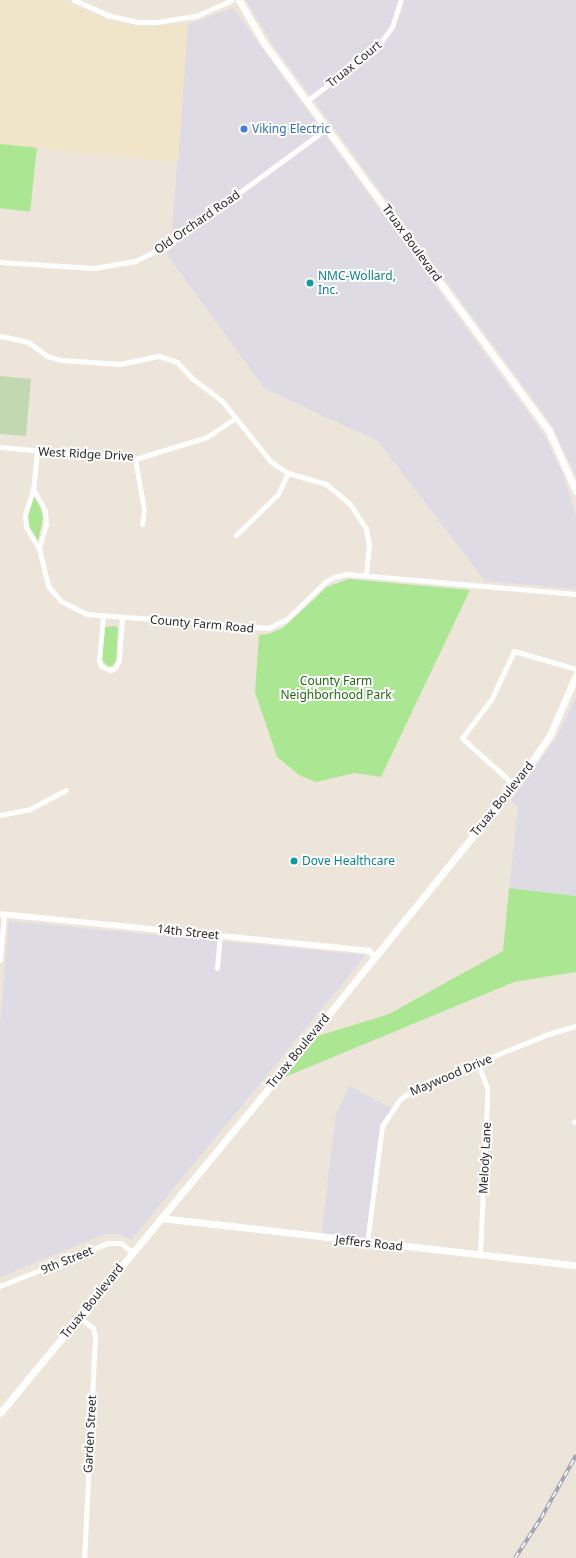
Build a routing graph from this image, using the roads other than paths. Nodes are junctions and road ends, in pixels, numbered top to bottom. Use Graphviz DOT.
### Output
graph roads {
  1 [pos="74,0"];
  2 [pos="232,0"];
  3 [pos="240,0"];
  4 [pos="401,0"];
  5 [pos="308,100"];
  6 [pos="327,128"];
  7 [pos="0,262"];
  8 [pos="0,336"];
  9 [pos="235,418"];
  10 [pos="0,447"];
  11 [pos="37,452"];
  12 [pos="135,458"];
  13 [pos="288,473"];
  14 [pos="33,489"];
  15 [pos="576,491"];
  16 [pos="142,524"];
  17 [pos="236,535"];
  18 [pos="39,549"];
  19 [pos="366,575"];
  20 [pos="576,594"];
  21 [pos="103,616"];
  22 [pos="122,618"];
  23 [pos="576,669"];
  24 [pos="576,675"];
  25 [pos="514,785"];
  26 [pos="65,790"];
  27 [pos="0,815"];
  28 [pos="2,914"];
  29 [pos="220,935"];
  30 [pos="374,956"];
  31 [pos="0,960"];
  32 [pos="217,968"];
  33 [pos="576,1026"];
  34 [pos="478,1064"];
  35 [pos="162,1218"];
  36 [pos="367,1243"];
  37 [pos="132,1252"];
  38 [pos="480,1255"];
  39 [pos="576,1265"];
  40 [pos="0,1286"];
  41 [pos="79,1317"];
  42 [pos="0,1413"];
  43 [pos="84,1558"];
  1 -- 2 [label="street"];
  3 -- 5 [label="main road, Truax Boulevard"];
  4 -- 5 [label="street, Truax Court"];
  5 -- 6 [label="main road, Truax Boulevard"];
  6 -- 7 [label="street, Old Orchard Road"];
  6 -- 15 [label="main road, Truax Boulevard"];
  8 -- 9 [label="street"];
  9 -- 12 [label="street, West Ridge Drive"];
  9 -- 13 [label="street"];
  10 -- 11 [label="street, West Ridge Drive"];
  11 -- 12 [label="street, West Ridge Drive"];
  11 -- 14 [label="street, County Farm Road"];
  12 -- 16 [label="street"];
  13 -- 17 [label="street"];
  13 -- 19 [label="street"];
  14 -- 18 [label="street, County Farm Road"];
  14 -- 18 [label="street, County Farm Road"];
  18 -- 21 [label="street, County Farm Road"];
  19 -- 20 [label="street, County Farm Road"];
  19 -- 22 [label="street, County Farm Road"];
  21 -- 22 [label="street, County Farm Road"];
  21 -- 22 [label="street"];
  23 -- 25 [label="street"];
  24 -- 25 [label="main road, Truax Boulevard"];
  25 -- 30 [label="main road, Truax Boulevard"];
  26 -- 27 [label="street"];
  28 -- 29 [label="street, 14th Street"];
  28 -- 31 [label="street"];
  29 -- 30 [label="street, 14th Street"];
  29 -- 32 [label="street"];
  30 -- 35 [label="main road, Truax Boulevard"];
  33 -- 34 [label="street, Maywood Drive"];
  34 -- 36 [label="street, Maywood Drive"];
  34 -- 38 [label="street, Melody Lane"];
  35 -- 36 [label="main road, Jeffers Road"];
  35 -- 37 [label="main road, Truax Boulevard"];
  36 -- 38 [label="main road, Jeffers Road"];
  37 -- 40 [label="street, 9th Street"];
  37 -- 41 [label="main road, Truax Boulevard"];
  38 -- 39 [label="main road, Jeffers Road"];
  41 -- 42 [label="main road, Truax Boulevard"];
  41 -- 43 [label="street, Garden Street"];
}
